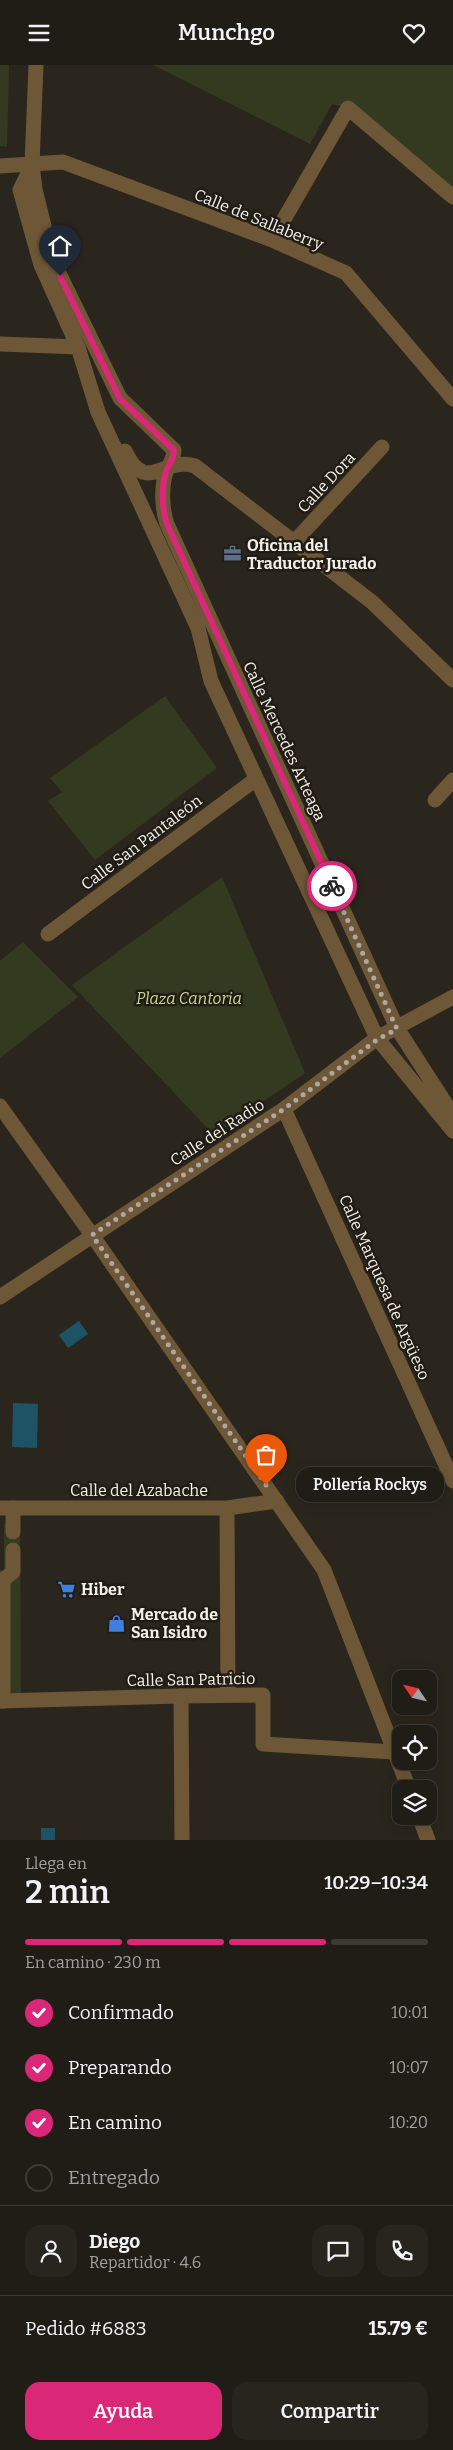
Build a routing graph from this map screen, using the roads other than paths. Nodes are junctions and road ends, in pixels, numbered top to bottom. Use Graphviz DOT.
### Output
graph roads {
  1 [pos="36,65"];
  2 [pos="32,165"];
  3 [pos="0,166"];
  4 [pos="453,197"];
  5 [pos="272,241"];
  6 [pos="0,344"];
  7 [pos="78,347"];
  8 [pos="453,399"];
  9 [pos="98,412"];
  10 [pos="382,447"];
  11 [pos="170,466"];
  12 [pos="295,541"];
  13 [pos="453,680"];
  14 [pos="256,779"];
  15 [pos="453,780"];
  16 [pos="435,800"];
  17 [pos="48,934"];
  18 [pos="453,997"];
  19 [pos="397,1029"];
  20 [pos="378,1039"];
  21 [pos="0,1106"];
  22 [pos="284,1109"];
  23 [pos="453,1115"];
  24 [pos="453,1131"];
  25 [pos="92,1235"];
  26 [pos="0,1297"];
  27 [pos="453,1481"];
  28 [pos="277,1501"];
  29 [pos="6,1508"];
  30 [pos="227,1508"];
  31 [pos="12,1532"];
  32 [pos="12,1550"];
  33 [pos="228,1695"];
  34 [pos="181,1696"];
  35 [pos="2,1701"];
  36 [pos="392,1747"];
  37 [pos="392,1752"];
  38 [pos="422,1825"];
  39 [pos="182,1840"];
  40 [pos="428,1840"];
  1 -- 2 [label="street"];
  2 -- 3 [label="street, Calle de Sallaberry"];
  2 -- 5 [label="street, Calle de Sallaberry"];
  2 -- 7 [label="street"];
  2 -- 11 [label="street, Calle Mercedes Arteaga"];
  4 -- 5 [label="street"];
  5 -- 8 [label="street, Calle de Sallaberry"];
  6 -- 7 [label="street"];
  7 -- 9 [label="street"];
  9 -- 11 [label="street"];
  9 -- 14 [label="street"];
  10 -- 12 [label="street, Calle Dora"];
  11 -- 12 [label="street"];
  11 -- 19 [label="street, Calle Mercedes Arteaga"];
  12 -- 13 [label="street"];
  14 -- 17 [label="street, Calle San Pantaleón"];
  14 -- 20 [label="street"];
  15 -- 16 [label="street"];
  18 -- 19 [label="street, Calle del Radio"];
  19 -- 20 [label="street, Calle del Radio"];
  19 -- 23 [label="street, Calle Mercedes Arteaga"];
  20 -- 22 [label="street, Calle del Radio"];
  20 -- 24 [label="street"];
  21 -- 25 [label="street"];
  22 -- 25 [label="street, Calle del Radio"];
  22 -- 27 [label="street, Calle Marquesa de Argüeso"];
  25 -- 26 [label="street, Calle del Radio"];
  25 -- 28 [label="street"];
  28 -- 30 [label="street, Calle del Azabache"];
  28 -- 36 [label="street"];
  29 -- 30 [label="street, Calle del Azabache"];
  29 -- 31 [label="street"];
  30 -- 33 [label="street"];
  32 -- 35 [label="street"];
  33 -- 34 [label="street, Calle San Patricio"];
  33 -- 37 [label="street, Calle San Patricio"];
  34 -- 35 [label="street, Calle San Patricio"];
  34 -- 39 [label="street"];
  38 -- 40 [label="street"];
}
